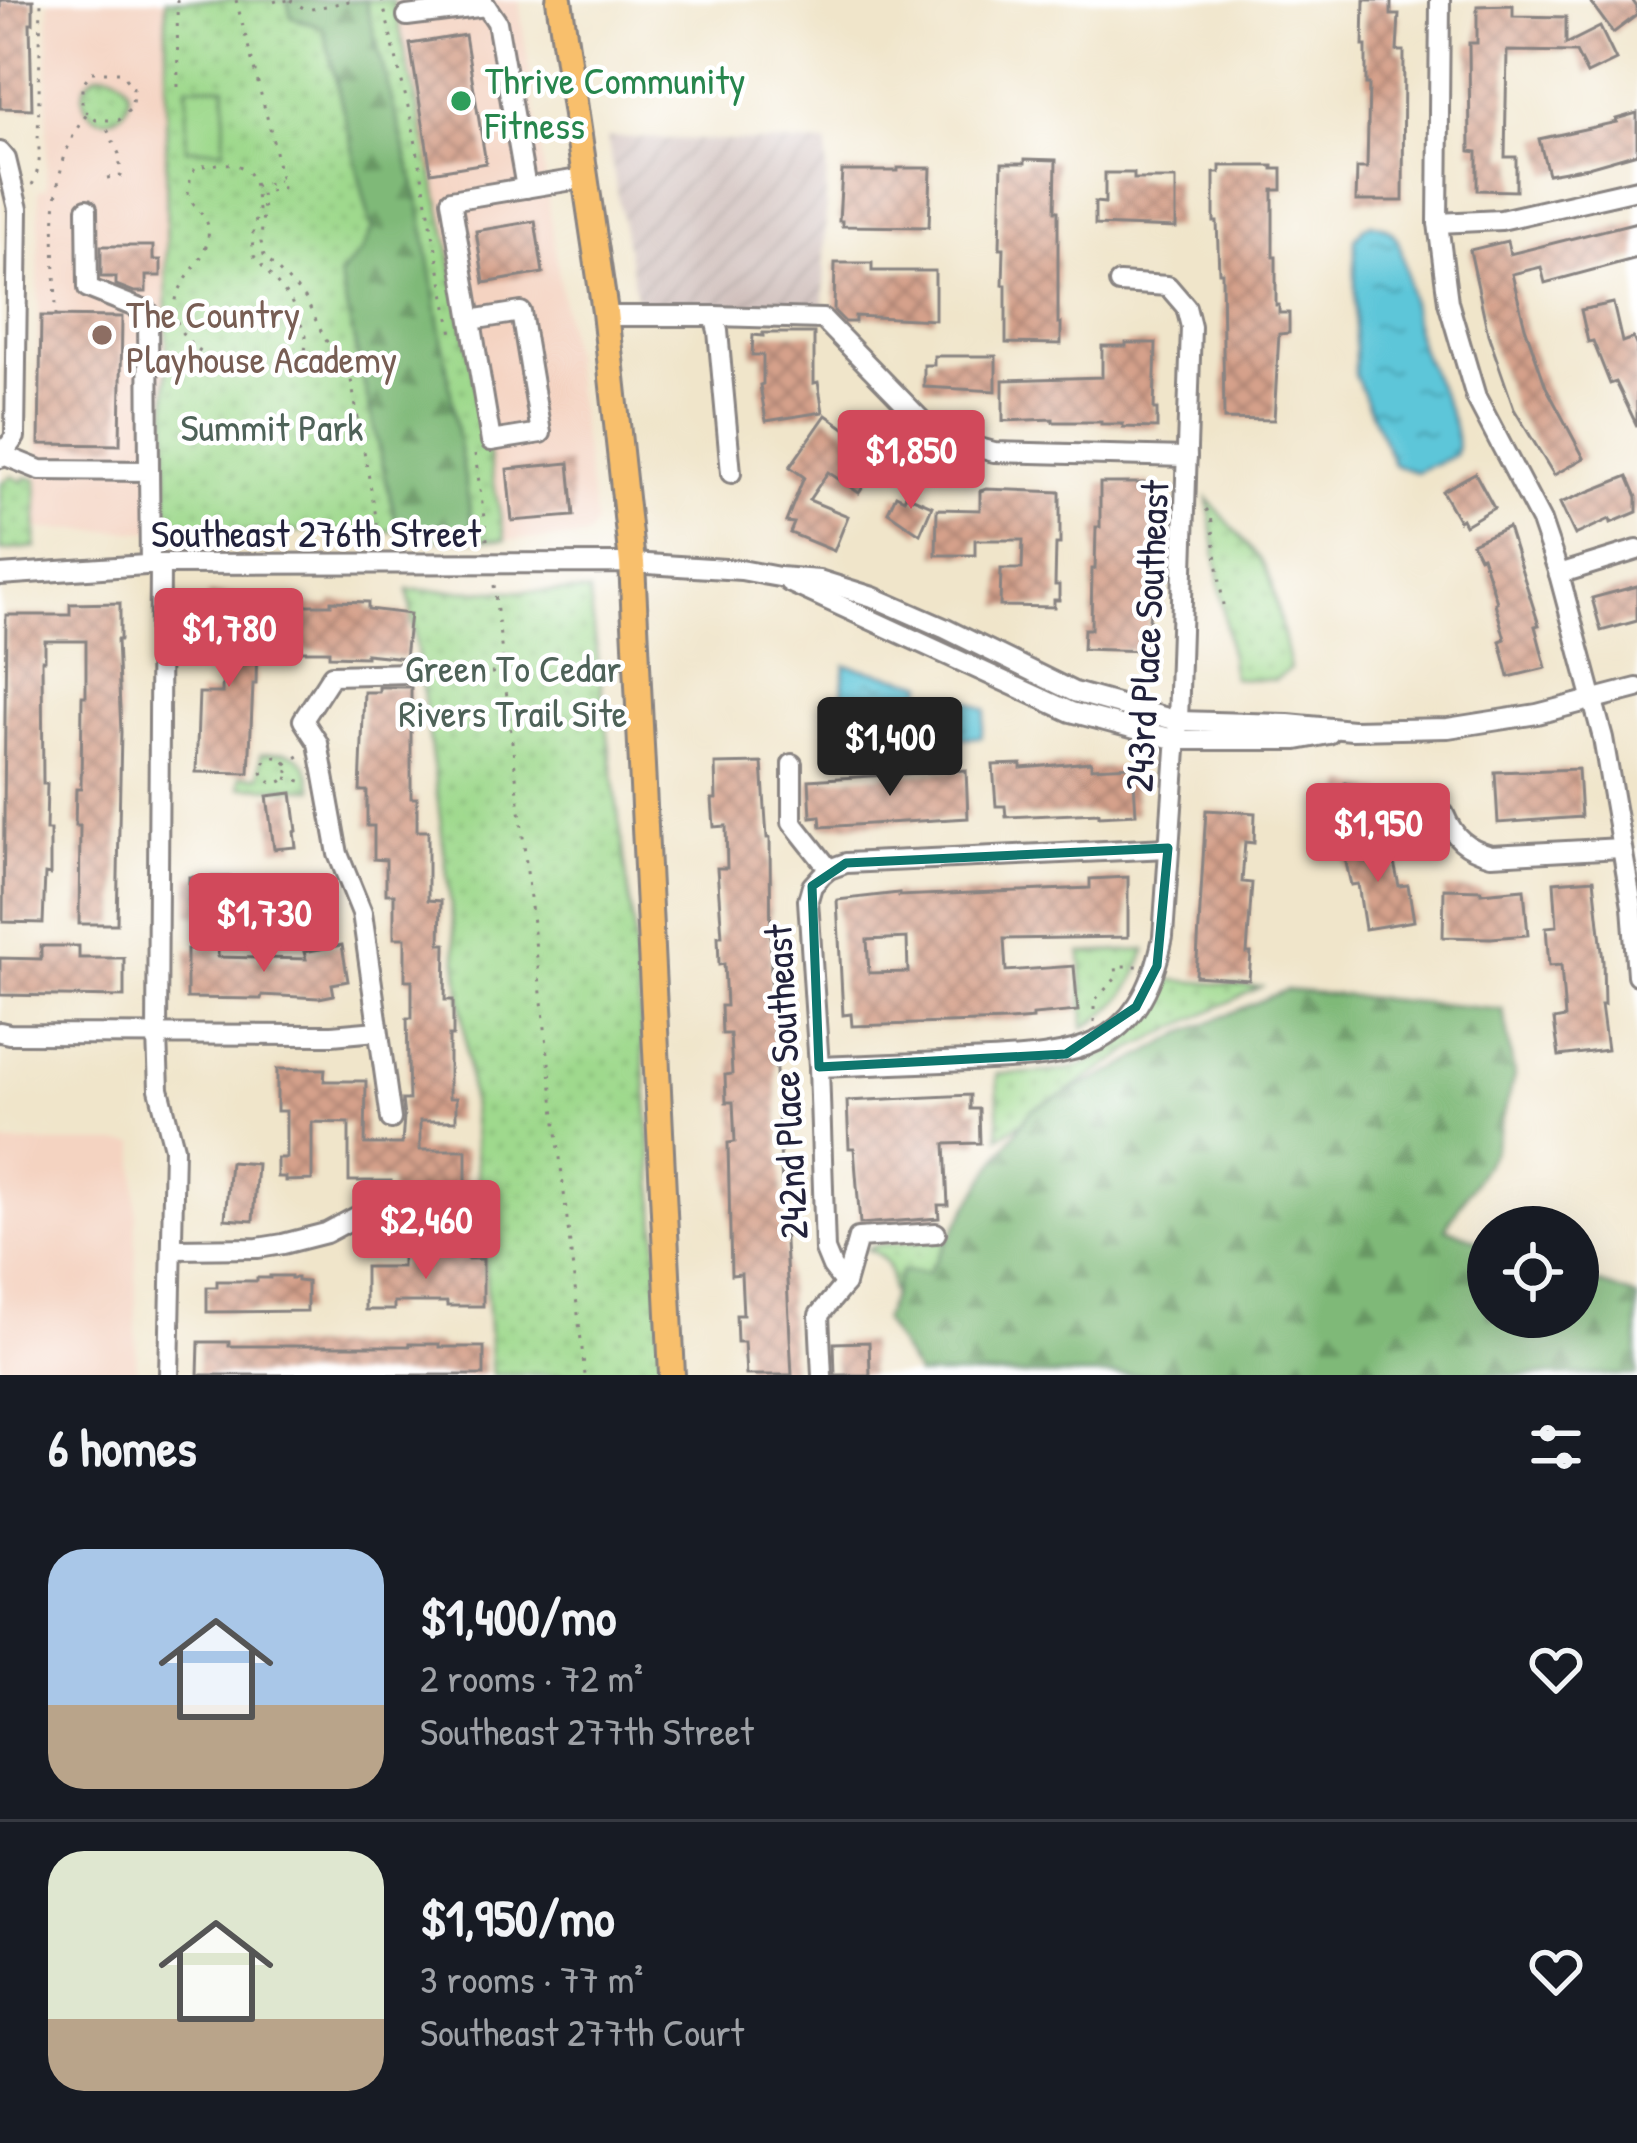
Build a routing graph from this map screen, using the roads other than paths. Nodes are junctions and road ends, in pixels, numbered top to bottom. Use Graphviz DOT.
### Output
graph roads {
  1 [pos="559,0"];
  2 [pos="1440,0"];
  3 [pos="484,3"];
  4 [pos="407,16"];
  5 [pos="0,152"];
  6 [pos="585,178"];
  7 [pos="526,188"];
  8 [pos="1637,189"];
  9 [pos="87,208"];
  10 [pos="1438,224"];
  11 [pos="9,249"];
  12 [pos="1119,283"];
  13 [pos="606,316"];
  14 [pos="714,316"];
  15 [pos="471,320"];
  16 [pos="8,396"];
  17 [pos="2,456"];
  18 [pos="1187,457"];
  19 [pos="148,471"];
  20 [pos="730,473"];
  21 [pos="1637,550"];
  22 [pos="632,562"];
  23 [pos="155,565"];
  24 [pos="0,574"];
  25 [pos="1558,574"];
  26 [pos="411,674"];
  27 [pos="1637,688"];
  28 [pos="1593,701"];
  29 [pos="1177,730"];
  30 [pos="792,764"];
  31 [pos="1444,814"];
  32 [pos="1168,848"];
  33 [pos="1621,848"];
  34 [pos="825,872"];
  35 [pos="1637,975"];
  36 [pos="377,1031"];
  37 [pos="0,1032"];
  38 [pos="157,1036"];
  39 [pos="819,1067"];
  40 [pos="391,1119"];
  41 [pos="477,1215"];
  42 [pos="936,1233"];
  43 [pos="172,1249"];
  44 [pos="845,1284"];
  45 [pos="169,1375"];
  46 [pos="672,1375"];
  47 [pos="822,1375"];
  1 -- 6 [label="main road"];
  2 -- 10 [label="street"];
  3 -- 4 [label="street"];
  3 -- 7 [label="street"];
  5 -- 11 [label="street"];
  6 -- 7 [label="street"];
  6 -- 13 [label="main road"];
  7 -- 15 [label="street"];
  8 -- 10 [label="street"];
  9 -- 19 [label="street"];
  10 -- 25 [label="street"];
  11 -- 16 [label="street"];
  12 -- 18 [label="street, 243rd Place Southeast"];
  13 -- 14 [label="street"];
  13 -- 22 [label="main road"];
  14 -- 18 [label="street"];
  14 -- 20 [label="street"];
  15 -- 15 [label="street"];
  16 -- 17 [label="street"];
  17 -- 19 [label="street"];
  18 -- 29 [label="street, 243rd Place Southeast"];
  19 -- 23 [label="street"];
  21 -- 25 [label="street"];
  22 -- 23 [label="street, Southeast 276th Street"];
  22 -- 29 [label="street, Southeast 276th Street"];
  22 -- 46 [label="main road"];
  23 -- 24 [label="street, Southeast 276th Street"];
  23 -- 38 [label="street"];
  25 -- 28 [label="street"];
  26 -- 36 [label="street"];
  27 -- 28 [label="street, Southeast 276th Street"];
  28 -- 29 [label="street, Southeast 276th Street"];
  28 -- 33 [label="street"];
  29 -- 32 [label="street, 243rd Place Southeast"];
  30 -- 34 [label="street"];
  31 -- 33 [label="street"];
  32 -- 34 [label="street"];
  32 -- 39 [label="street, 243rd Place Southeast"];
  33 -- 35 [label="street"];
  34 -- 39 [label="street, 242nd Place Southeast"];
  36 -- 38 [label="street"];
  36 -- 40 [label="street"];
  37 -- 38 [label="street"];
  38 -- 43 [label="street"];
  39 -- 44 [label="street, 242nd Place Southeast"];
  41 -- 43 [label="street"];
  42 -- 44 [label="street"];
  43 -- 45 [label="street"];
  44 -- 47 [label="street"];
}
